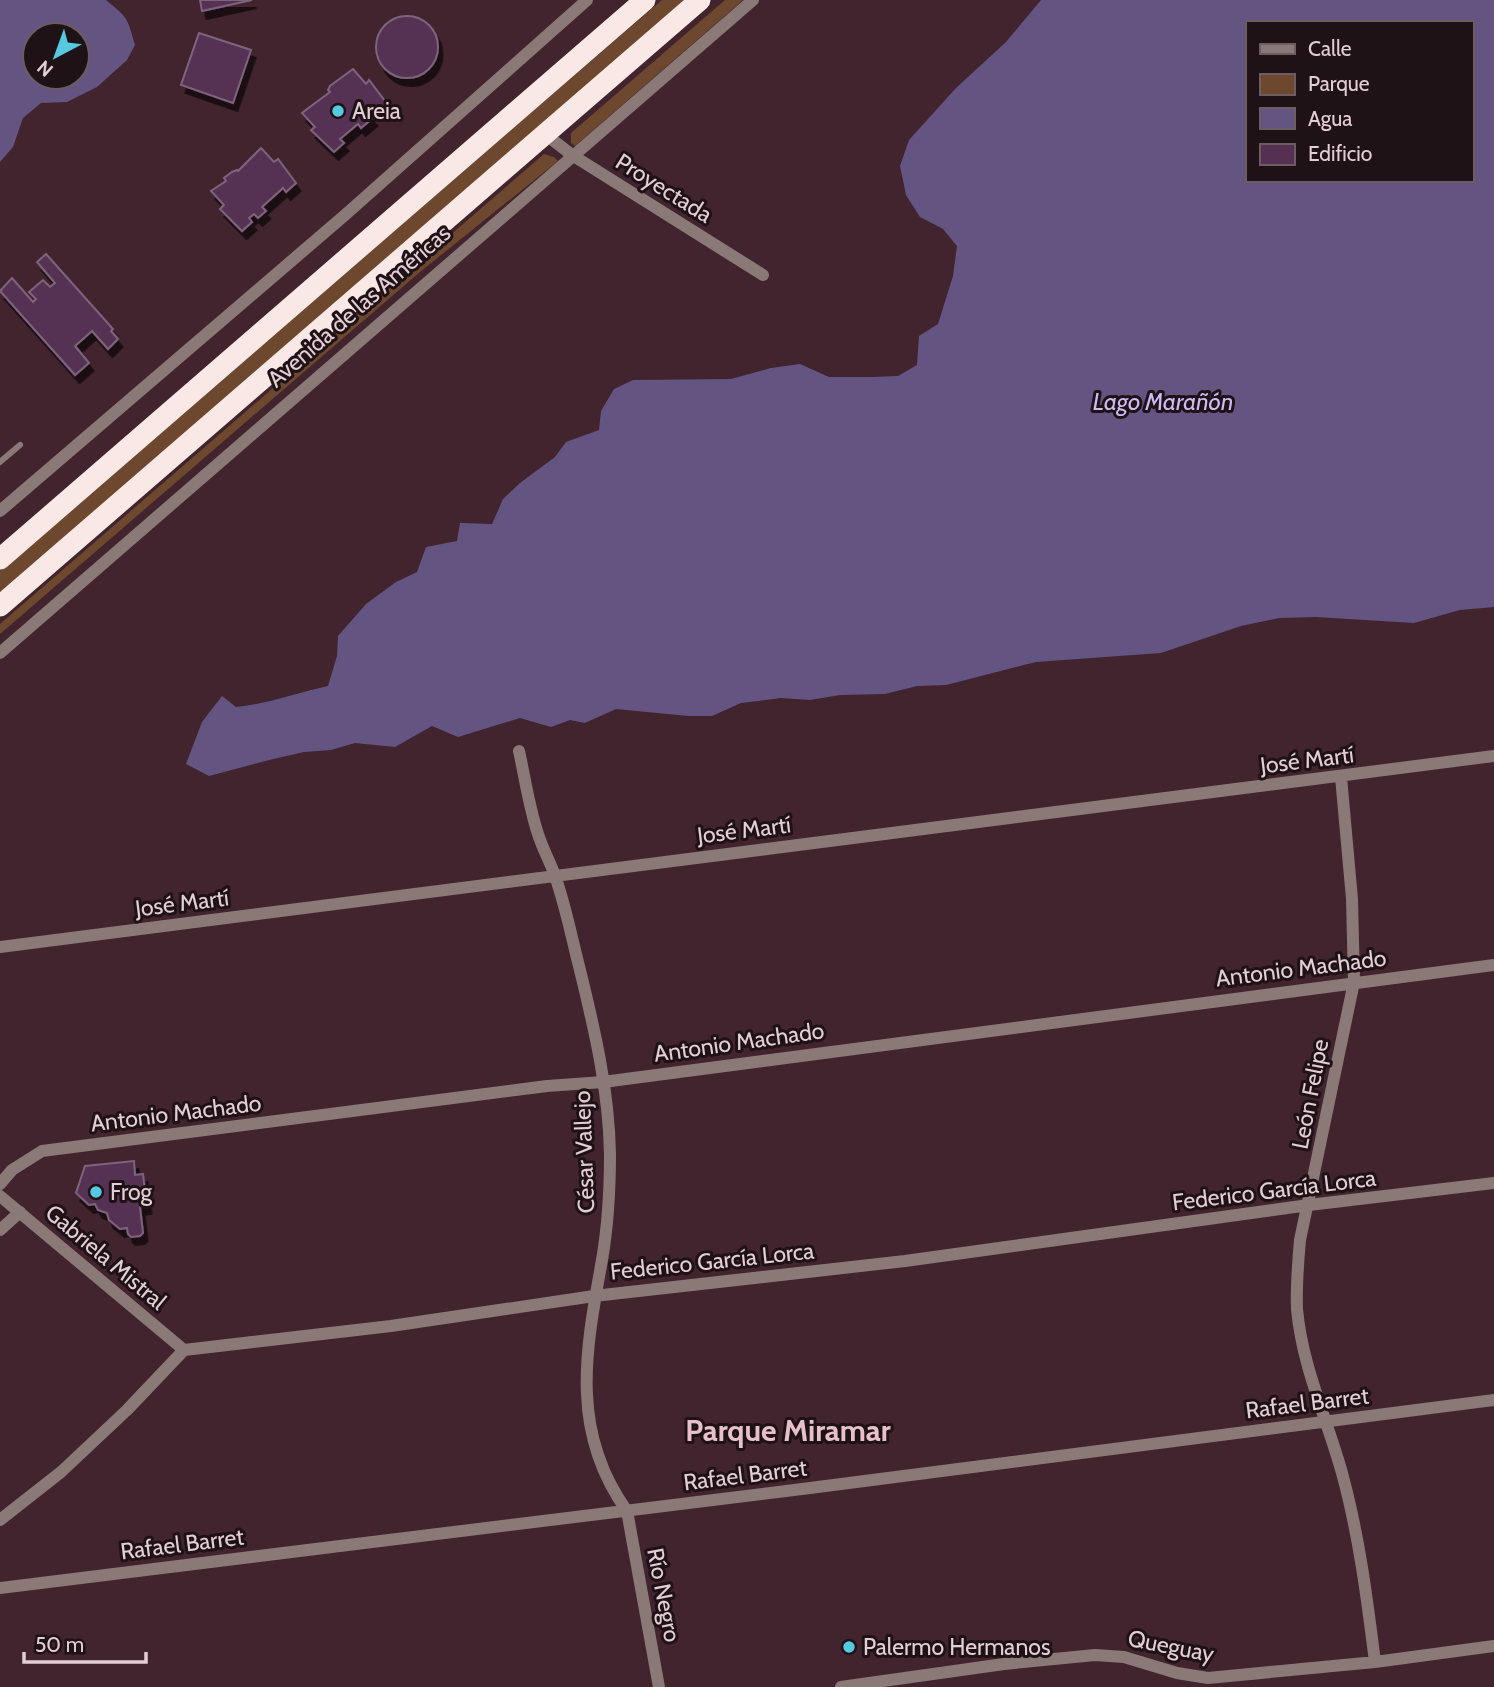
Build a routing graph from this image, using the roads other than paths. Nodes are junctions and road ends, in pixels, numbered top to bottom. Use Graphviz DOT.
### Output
graph roads {
  1 [pos="587,0"];
  2 [pos="645,0"];
  3 [pos="700,0"];
  4 [pos="753,0"];
  5 [pos="545,134"];
  6 [pos="572,155"];
  7 [pos="763,275"];
  8 [pos="20,445"];
  9 [pos="0,462"];
  10 [pos="2,507"];
  11 [pos="0,559"];
  12 [pos="0,606"];
  13 [pos="0,653"];
  14 [pos="519,751"];
  15 [pos="1494,756"];
  16 [pos="1342,777"];
  17 [pos="554,874"];
  18 [pos="0,947"];
  19 [pos="1494,965"];
  20 [pos="1354,982"];
  21 [pos="603,1082"];
  22 [pos="0,1184"];
  23 [pos="1494,1184"];
  24 [pos="0,1196"];
  25 [pos="1309,1205"];
  26 [pos="20,1212"];
  27 [pos="0,1230"];
  28 [pos="594,1296"];
  29 [pos="184,1350"];
  30 [pos="1494,1400"];
  31 [pos="1326,1423"];
  32 [pos="627,1511"];
  33 [pos="0,1520"];
  34 [pos="0,1588"];
  35 [pos="1494,1646"];
  36 [pos="1375,1662"];
  37 [pos="1205,1683"];
  38 [pos="659,1687"];
  39 [pos="841,1687"];
  1 -- 10 [label="street"];
  2 -- 11 [label="highway, Avenida de las Américas"];
  3 -- 5 [label="highway, Avenida de las Américas"];
  4 -- 6 [label="street, Avenida de las Américas"];
  5 -- 6 [label="street, Proyectada"];
  5 -- 12 [label="highway, Avenida de las Américas"];
  6 -- 7 [label="street, Proyectada"];
  6 -- 13 [label="street, Avenida de las Américas"];
  8 -- 9 [label="lane"];
  14 -- 17 [label="street, César Vallejo"];
  15 -- 16 [label="street, José Martí"];
  16 -- 17 [label="street, José Martí"];
  16 -- 20 [label="street, León Felipe"];
  17 -- 18 [label="street, José Martí"];
  17 -- 21 [label="street, César Vallejo"];
  19 -- 20 [label="street, Antonio Machado"];
  20 -- 21 [label="street, Antonio Machado"];
  20 -- 25 [label="street, León Felipe"];
  21 -- 22 [label="street, Antonio Machado"];
  21 -- 28 [label="street, César Vallejo"];
  23 -- 25 [label="street, Federico García Lorca"];
  24 -- 26 [label="street, Gabriela Mistral"];
  25 -- 28 [label="street, Federico García Lorca"];
  25 -- 31 [label="street, León Felipe"];
  26 -- 27 [label="street"];
  26 -- 29 [label="street, Gabriela Mistral"];
  28 -- 29 [label="street, Federico García Lorca"];
  28 -- 32 [label="street, César Vallejo"];
  29 -- 33 [label="street"];
  30 -- 31 [label="street, Rafael Barret"];
  31 -- 32 [label="street, Rafael Barret"];
  31 -- 36 [label="street, León Felipe"];
  32 -- 34 [label="street, Rafael Barret"];
  32 -- 38 [label="street, Río Negro"];
  35 -- 36 [label="street, Queguay"];
  36 -- 37 [label="street, Queguay"];
  37 -- 39 [label="street, Queguay"];
}
